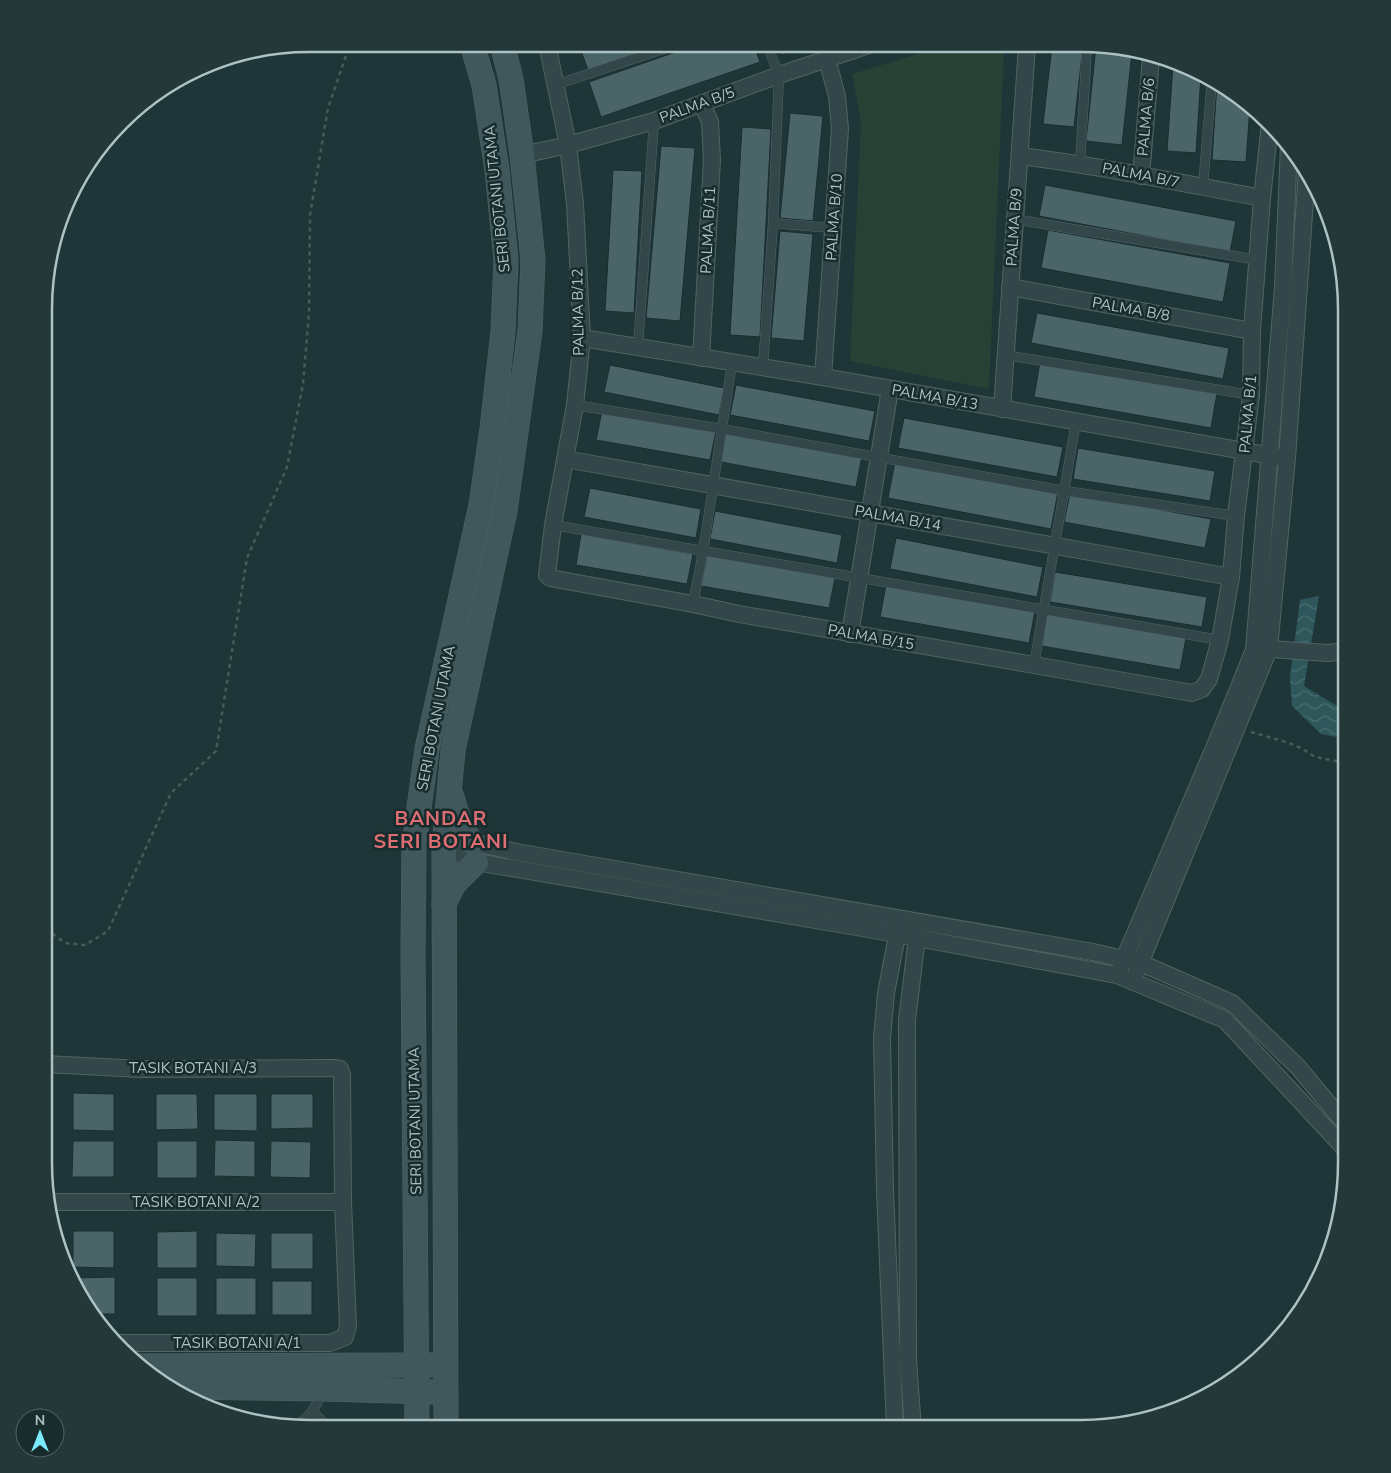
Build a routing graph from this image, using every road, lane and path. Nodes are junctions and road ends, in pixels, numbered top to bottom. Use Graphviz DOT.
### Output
graph roads {
  1 [pos="347,52"];
  2 [pos="474,52"];
  3 [pos="504,52"];
  4 [pos="549,52"];
  5 [pos="654,52"];
  6 [pos="770,52"];
  7 [pos="848,52"];
  8 [pos="1027,52"];
  9 [pos="1087,52"];
  10 [pos="828,59"];
  11 [pos="1151,62"];
  12 [pos="779,75"];
  13 [pos="555,85"];
  14 [pos="1211,88"];
  15 [pos="702,104"];
  16 [pos="654,121"];
  17 [pos="1269,134"];
  18 [pos="568,146"];
  19 [pos="522,155"];
  20 [pos="1020,156"];
  21 [pos="1288,158"];
  22 [pos="1080,163"];
  23 [pos="1141,176"];
  24 [pos="1306,185"];
  25 [pos="1203,187"];
  26 [pos="1262,198"];
  27 [pos="1014,219"];
  28 [pos="773,224"];
  29 [pos="832,228"];
  30 [pos="1258,260"];
  31 [pos="1010,287"];
  32 [pos="1252,331"];
  33 [pos="582,338"];
  34 [pos="638,347"];
  35 [pos="1005,355"];
  36 [pos="701,358"];
  37 [pos="732,363"];
  38 [pos="763,367"];
  39 [pos="823,377"];
  40 [pos="890,389"];
  41 [pos="1251,395"];
  42 [pos="575,405"];
  43 [pos="1002,409"];
  44 [pos="1076,422"];
  45 [pos="722,429"];
  46 [pos="1245,451"];
  47 [pos="1270,455"];
  48 [pos="879,458"];
  49 [pos="1287,458"];
  50 [pos="565,459"];
  51 [pos="712,485"];
  52 [pos="1064,491"];
  53 [pos="870,513"];
  54 [pos="1236,516"];
  55 [pos="554,525"];
  56 [pos="1056,546"];
  57 [pos="703,552"];
  58 [pos="550,578"];
  59 [pos="860,578"];
  60 [pos="1231,578"];
  61 [pos="693,604"];
  62 [pos="1044,610"];
  63 [pos="850,634"];
  64 [pos="1220,640"];
  65 [pos="1277,650"];
  66 [pos="1338,652"];
  67 [pos="1034,664"];
  68 [pos="1192,694"];
  69 [pos="1238,728"];
  70 [pos="1338,761"];
  71 [pos="424,772"];
  72 [pos="449,788"];
  73 [pos="444,846"];
  74 [pos="474,852"];
  75 [pos="413,872"];
  76 [pos="444,904"];
  77 [pos="900,918"];
  78 [pos="919,922"];
  79 [pos="1136,932"];
  80 [pos="52,933"];
  81 [pos="897,934"];
  82 [pos="1153,935"];
  83 [pos="916,938"];
  84 [pos="1093,952"];
  85 [pos="1125,958"];
  86 [pos="1141,963"];
  87 [pos="1161,972"];
  88 [pos="1125,978"];
  89 [pos="52,1064"];
  90 [pos="1338,1115"];
  91 [pos="1338,1141"];
  92 [pos="56,1202"];
  93 [pos="343,1202"];
  94 [pos="126,1343"];
  95 [pos="446,1364"];
  96 [pos="417,1365"];
  97 [pos="153,1367"];
  98 [pos="325,1378"];
  99 [pos="181,1386"];
  100 [pos="417,1392"];
  101 [pos="446,1392"];
  102 [pos="313,1412"];
  103 [pos="303,1420"];
  104 [pos="321,1420"];
  105 [pos="417,1420"];
  106 [pos="446,1420"];
  107 [pos="896,1420"];
  108 [pos="912,1420"];
  1 -- 80 [label="path"];
  2 -- 71 [label="main road, SERI BOTANI UTAMA"];
  3 -- 19 [label="main road, SERI BOTANI UTAMA"];
  4 -- 13 [label="street, PALMA B/12"];
  5 -- 13 [label="lane"];
  6 -- 12 [label="lane"];
  7 -- 10 [label="street, PALMA B/5"];
  8 -- 20 [label="street, PALMA B/9"];
  9 -- 22 [label="lane"];
  10 -- 12 [label="street, PALMA B/5"];
  10 -- 29 [label="street, PALMA B/10"];
  11 -- 23 [label="street, PALMA B/6"];
  12 -- 15 [label="street, PALMA B/5"];
  12 -- 28 [label="lane"];
  13 -- 18 [label="street, PALMA B/12"];
  14 -- 25 [label="lane"];
  15 -- 16 [label="street, PALMA B/5"];
  15 -- 36 [label="street, PALMA B/11"];
  16 -- 18 [label="street, PALMA B/5"];
  16 -- 34 [label="lane"];
  17 -- 26 [label="street, PALMA B/1"];
  18 -- 19 [label="street, PALMA B/5"];
  18 -- 33 [label="street, PALMA B/12"];
  19 -- 72 [label="main road, SERI BOTANI UTAMA"];
  20 -- 22 [label="street, PALMA B/7"];
  20 -- 27 [label="street, PALMA B/9"];
  21 -- 47 [label="street"];
  22 -- 23 [label="street, PALMA B/7"];
  23 -- 25 [label="street, PALMA B/7"];
  24 -- 49 [label="street"];
  25 -- 26 [label="street, PALMA B/7"];
  26 -- 30 [label="street, PALMA B/1"];
  27 -- 30 [label="lane"];
  27 -- 31 [label="street, PALMA B/9"];
  28 -- 29 [label="lane"];
  28 -- 38 [label="lane"];
  29 -- 39 [label="street, PALMA B/10"];
  30 -- 32 [label="street, PALMA B/1"];
  31 -- 32 [label="street, PALMA B/8"];
  31 -- 35 [label="street, PALMA B/9"];
  32 -- 41 [label="street, PALMA B/1"];
  33 -- 34 [label="street, PALMA B/13"];
  33 -- 42 [label="street, PALMA B/12"];
  34 -- 36 [label="street, PALMA B/13"];
  35 -- 41 [label="lane"];
  35 -- 43 [label="street, PALMA B/9"];
  36 -- 37 [label="street, PALMA B/13"];
  37 -- 38 [label="street, PALMA B/13"];
  37 -- 45 [label="lane"];
  38 -- 39 [label="street, PALMA B/13"];
  39 -- 40 [label="street, PALMA B/13"];
  40 -- 43 [label="street, PALMA B/13"];
  40 -- 48 [label="street"];
  41 -- 46 [label="street, PALMA B/1"];
  42 -- 45 [label="lane"];
  42 -- 50 [label="street, PALMA B/12"];
  43 -- 44 [label="street, PALMA B/13"];
  44 -- 46 [label="street, PALMA B/13"];
  44 -- 52 [label="lane"];
  45 -- 48 [label="lane"];
  45 -- 51 [label="lane"];
  46 -- 47 [label="street, PALMA B/13"];
  46 -- 54 [label="street, PALMA B/1"];
  47 -- 49 [label="street, PALMA B/13"];
  47 -- 79 [label="street"];
  48 -- 52 [label="lane"];
  48 -- 53 [label="street"];
  49 -- 65 [label="street"];
  50 -- 51 [label="street, PALMA B/14"];
  50 -- 55 [label="street, PALMA B/12"];
  51 -- 53 [label="street, PALMA B/14"];
  51 -- 57 [label="lane"];
  52 -- 54 [label="lane"];
  52 -- 56 [label="lane"];
  53 -- 56 [label="street, PALMA B/14"];
  53 -- 59 [label="street"];
  54 -- 60 [label="street, PALMA B/1"];
  55 -- 57 [label="lane"];
  55 -- 58 [label="street, PALMA B/12"];
  56 -- 60 [label="street, PALMA B/14"];
  56 -- 62 [label="lane"];
  57 -- 59 [label="lane"];
  57 -- 61 [label="lane"];
  58 -- 61 [label="street, PALMA B/15"];
  59 -- 62 [label="lane"];
  59 -- 63 [label="street"];
  60 -- 64 [label="street, PALMA B/1"];
  61 -- 63 [label="street, PALMA B/15"];
  62 -- 64 [label="lane"];
  62 -- 67 [label="lane"];
  63 -- 67 [label="street, PALMA B/15"];
  64 -- 68 [label="street, PALMA B/1"];
  65 -- 66 [label="street"];
  65 -- 69 [label="street"];
  67 -- 68 [label="street, PALMA B/15"];
  69 -- 70 [label="path"];
  69 -- 82 [label="street"];
  71 -- 73 [label="main road"];
  71 -- 75 [label="main road, SERI BOTANI UTAMA"];
  72 -- 73 [label="main road, SERI BOTANI UTAMA"];
  72 -- 74 [label="main road"];
  73 -- 74 [label="street"];
  73 -- 75 [label="main road"];
  73 -- 76 [label="main road, SERI BOTANI UTAMA"];
  74 -- 76 [label="main road"];
  74 -- 77 [label="street"];
  74 -- 81 [label="street"];
  75 -- 96 [label="main road, SERI BOTANI UTAMA"];
  76 -- 95 [label="main road, SERI BOTANI UTAMA"];
  77 -- 78 [label="street"];
  77 -- 81 [label="street"];
  78 -- 83 [label="street"];
  78 -- 84 [label="street"];
  79 -- 84 [label="street"];
  79 -- 85 [label="street"];
  81 -- 83 [label="street"];
  81 -- 107 [label="street"];
  82 -- 86 [label="street"];
  82 -- 87 [label="street"];
  83 -- 88 [label="street"];
  83 -- 108 [label="street"];
  84 -- 85 [label="street"];
  85 -- 86 [label="street"];
  85 -- 88 [label="street"];
  86 -- 87 [label="street"];
  86 -- 88 [label="street"];
  87 -- 90 [label="street"];
  88 -- 91 [label="street"];
  89 -- 93 [label="street, TASIK BOTANI A/3"];
  92 -- 93 [label="street, TASIK BOTANI A/2"];
  93 -- 94 [label="street, TASIK BOTANI A/1"];
  95 -- 96 [label="main road"];
  95 -- 101 [label="main road, SERI BOTANI UTAMA"];
  96 -- 98 [label="main road"];
  96 -- 100 [label="main road, SERI BOTANI UTAMA"];
  97 -- 98 [label="main road"];
  98 -- 99 [label="main road"];
  98 -- 100 [label="main road"];
  98 -- 102 [label="lane"];
  100 -- 101 [label="main road"];
  100 -- 105 [label="main road, SERI BOTANI UTAMA"];
  101 -- 106 [label="main road, SERI BOTANI UTAMA"];
  102 -- 103 [label="lane"];
  102 -- 104 [label="lane"];
}
